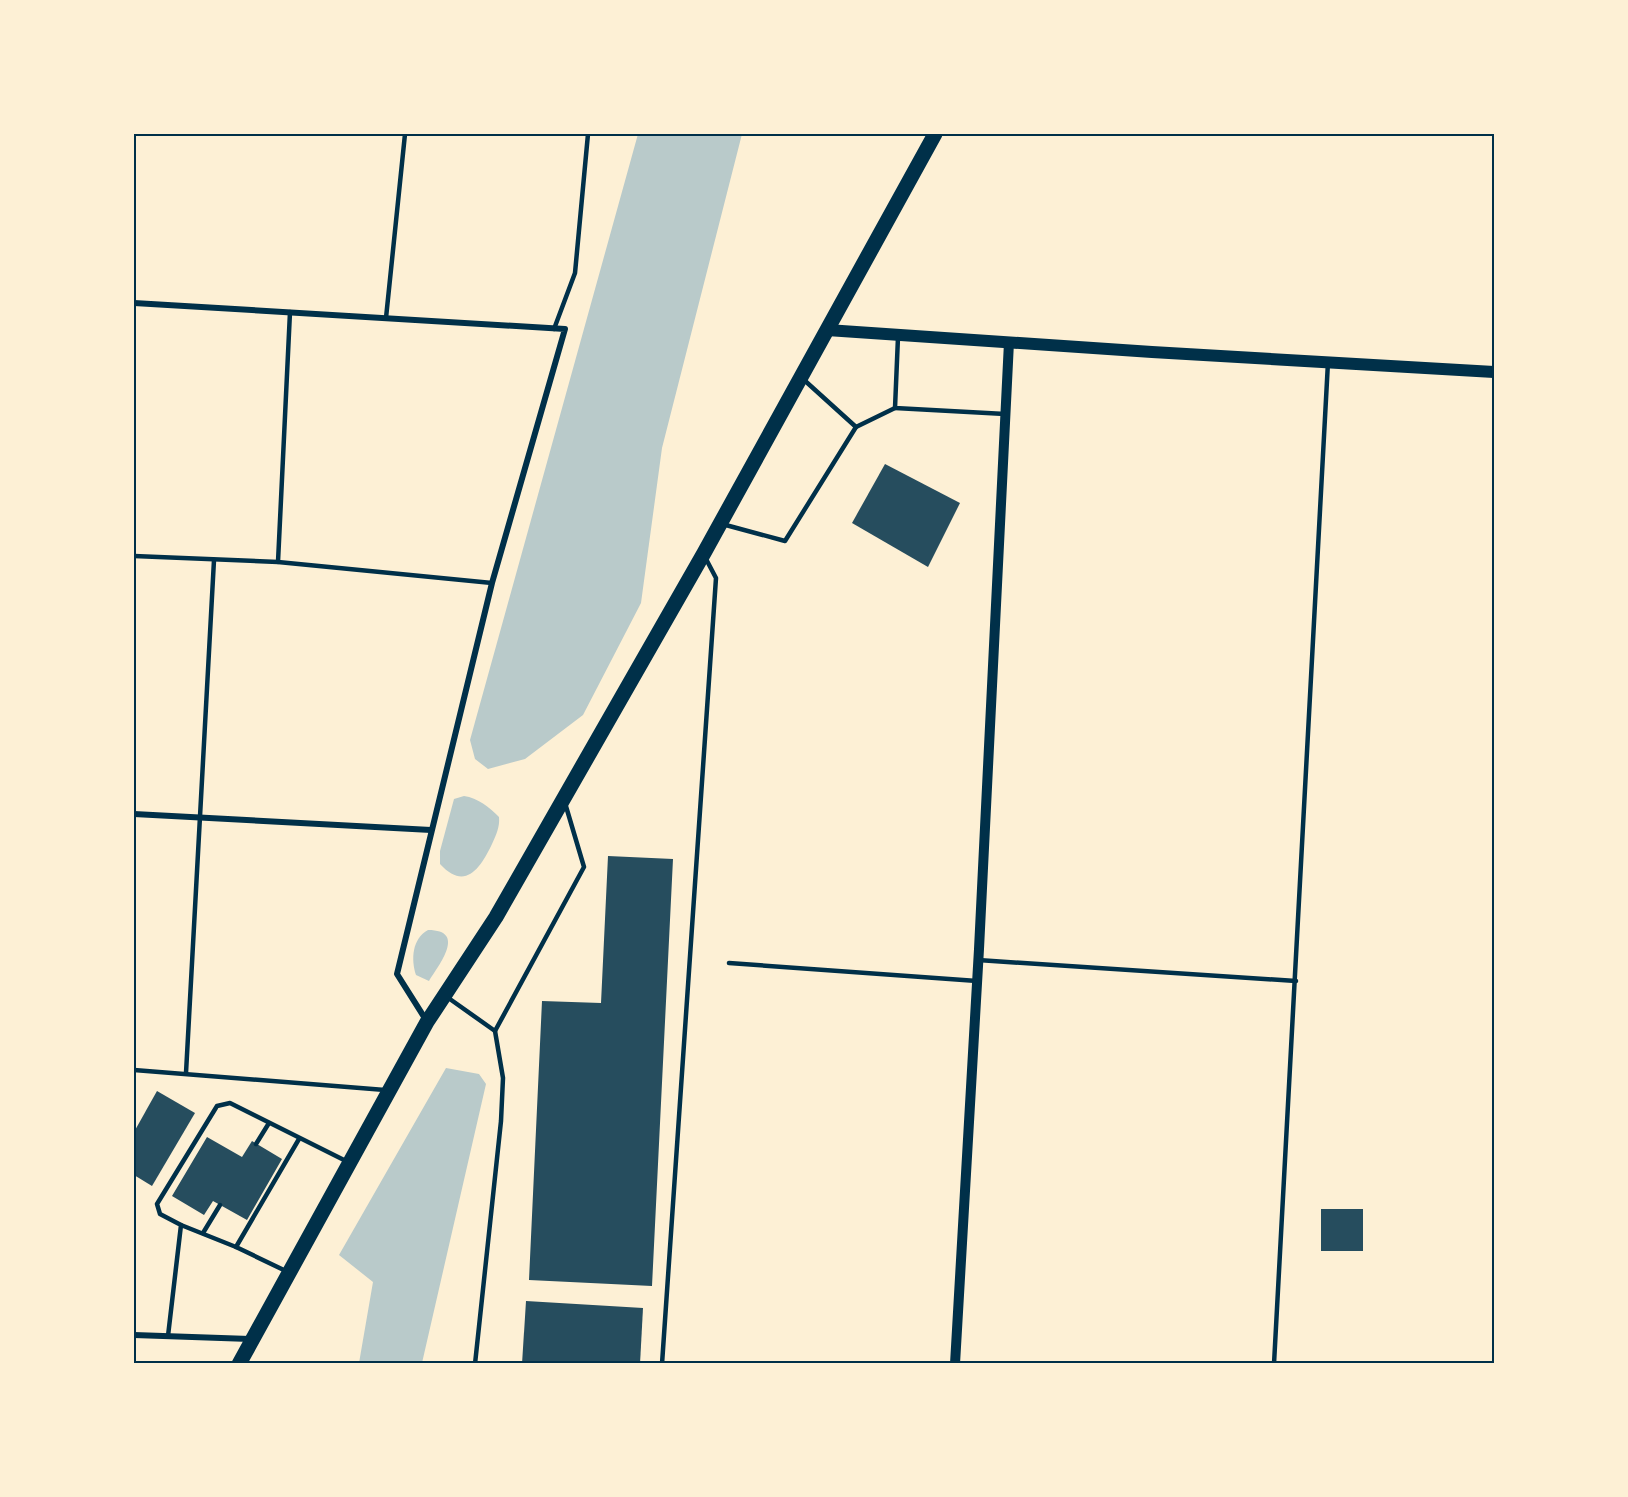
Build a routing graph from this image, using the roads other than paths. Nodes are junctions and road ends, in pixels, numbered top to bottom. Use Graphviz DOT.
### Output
graph roads {
  1 [pos="405,134"];
  2 [pos="588,134"];
  3 [pos="935,134"];
  4 [pos="134,303"];
  5 [pos="290,312"];
  6 [pos="386,318"];
  7 [pos="555,328"];
  8 [pos="827,330"];
  9 [pos="898,334"];
  10 [pos="1009,342"];
  11 [pos="1328,363"];
  12 [pos="1494,372"];
  13 [pos="800,377"];
  14 [pos="895,408"];
  15 [pos="1005,414"];
  16 [pos="856,427"];
  17 [pos="720,524"];
  18 [pos="704,554"];
  19 [pos="134,556"];
  20 [pos="214,560"];
  21 [pos="278,562"];
  22 [pos="492,583"];
  23 [pos="563,799"];
  24 [pos="134,814"];
  25 [pos="201,818"];
  26 [pos="431,830"];
  27 [pos="978,960"];
  28 [pos="729,963"];
  29 [pos="977,981"];
  30 [pos="1296,981"];
  31 [pos="444,996"];
  32 [pos="427,1022"];
  33 [pos="495,1031"];
  34 [pos="134,1070"];
  35 [pos="186,1073"];
  36 [pos="391,1091"];
  37 [pos="269,1123"];
  38 [pos="299,1139"];
  39 [pos="256,1144"];
  40 [pos="351,1163"];
  41 [pos="220,1205"];
  42 [pos="181,1225"];
  43 [pos="203,1233"];
  44 [pos="236,1247"];
  45 [pos="290,1272"];
  46 [pos="134,1335"];
  47 [pos="168,1336"];
  48 [pos="253,1339"];
  49 [pos="239,1364"];
  50 [pos="475,1364"];
  51 [pos="662,1364"];
  52 [pos="955,1364"];
  53 [pos="1274,1364"];
  1 -- 6 [label="lane"];
  2 -- 7 [label="lane"];
  3 -- 8 [label="main road"];
  4 -- 5 [label="street"];
  5 -- 6 [label="street"];
  5 -- 21 [label="lane"];
  6 -- 7 [label="street"];
  7 -- 22 [label="street"];
  8 -- 9 [label="main road"];
  8 -- 13 [label="main road"];
  9 -- 10 [label="main road"];
  9 -- 14 [label="lane"];
  10 -- 11 [label="main road"];
  10 -- 15 [label="street"];
  11 -- 12 [label="main road"];
  11 -- 30 [label="lane"];
  13 -- 16 [label="lane"];
  13 -- 17 [label="main road"];
  14 -- 15 [label="lane"];
  14 -- 16 [label="lane"];
  15 -- 27 [label="street"];
  16 -- 17 [label="lane"];
  17 -- 18 [label="main road"];
  18 -- 23 [label="main road"];
  18 -- 51 [label="lane"];
  19 -- 20 [label="lane"];
  20 -- 21 [label="lane"];
  20 -- 25 [label="lane"];
  21 -- 22 [label="lane"];
  22 -- 26 [label="street"];
  23 -- 31 [label="main road"];
  23 -- 33 [label="lane"];
  24 -- 25 [label="street"];
  25 -- 26 [label="street"];
  25 -- 35 [label="lane"];
  26 -- 32 [label="street"];
  27 -- 29 [label="street"];
  27 -- 30 [label="lane"];
  28 -- 29 [label="lane"];
  29 -- 52 [label="street"];
  30 -- 53 [label="lane"];
  31 -- 32 [label="main road"];
  31 -- 33 [label="lane"];
  32 -- 36 [label="main road"];
  33 -- 50 [label="lane"];
  34 -- 35 [label="lane"];
  35 -- 36 [label="lane"];
  36 -- 40 [label="main road"];
  37 -- 38 [label="lane"];
  37 -- 39 [label="lane"];
  37 -- 42 [label="lane"];
  38 -- 40 [label="lane"];
  38 -- 44 [label="lane"];
  40 -- 45 [label="main road"];
  41 -- 43 [label="lane"];
  42 -- 43 [label="lane"];
  42 -- 47 [label="lane"];
  43 -- 44 [label="lane"];
  44 -- 45 [label="lane"];
  45 -- 48 [label="main road"];
  46 -- 47 [label="street"];
  47 -- 48 [label="street"];
  48 -- 49 [label="main road"];
}
